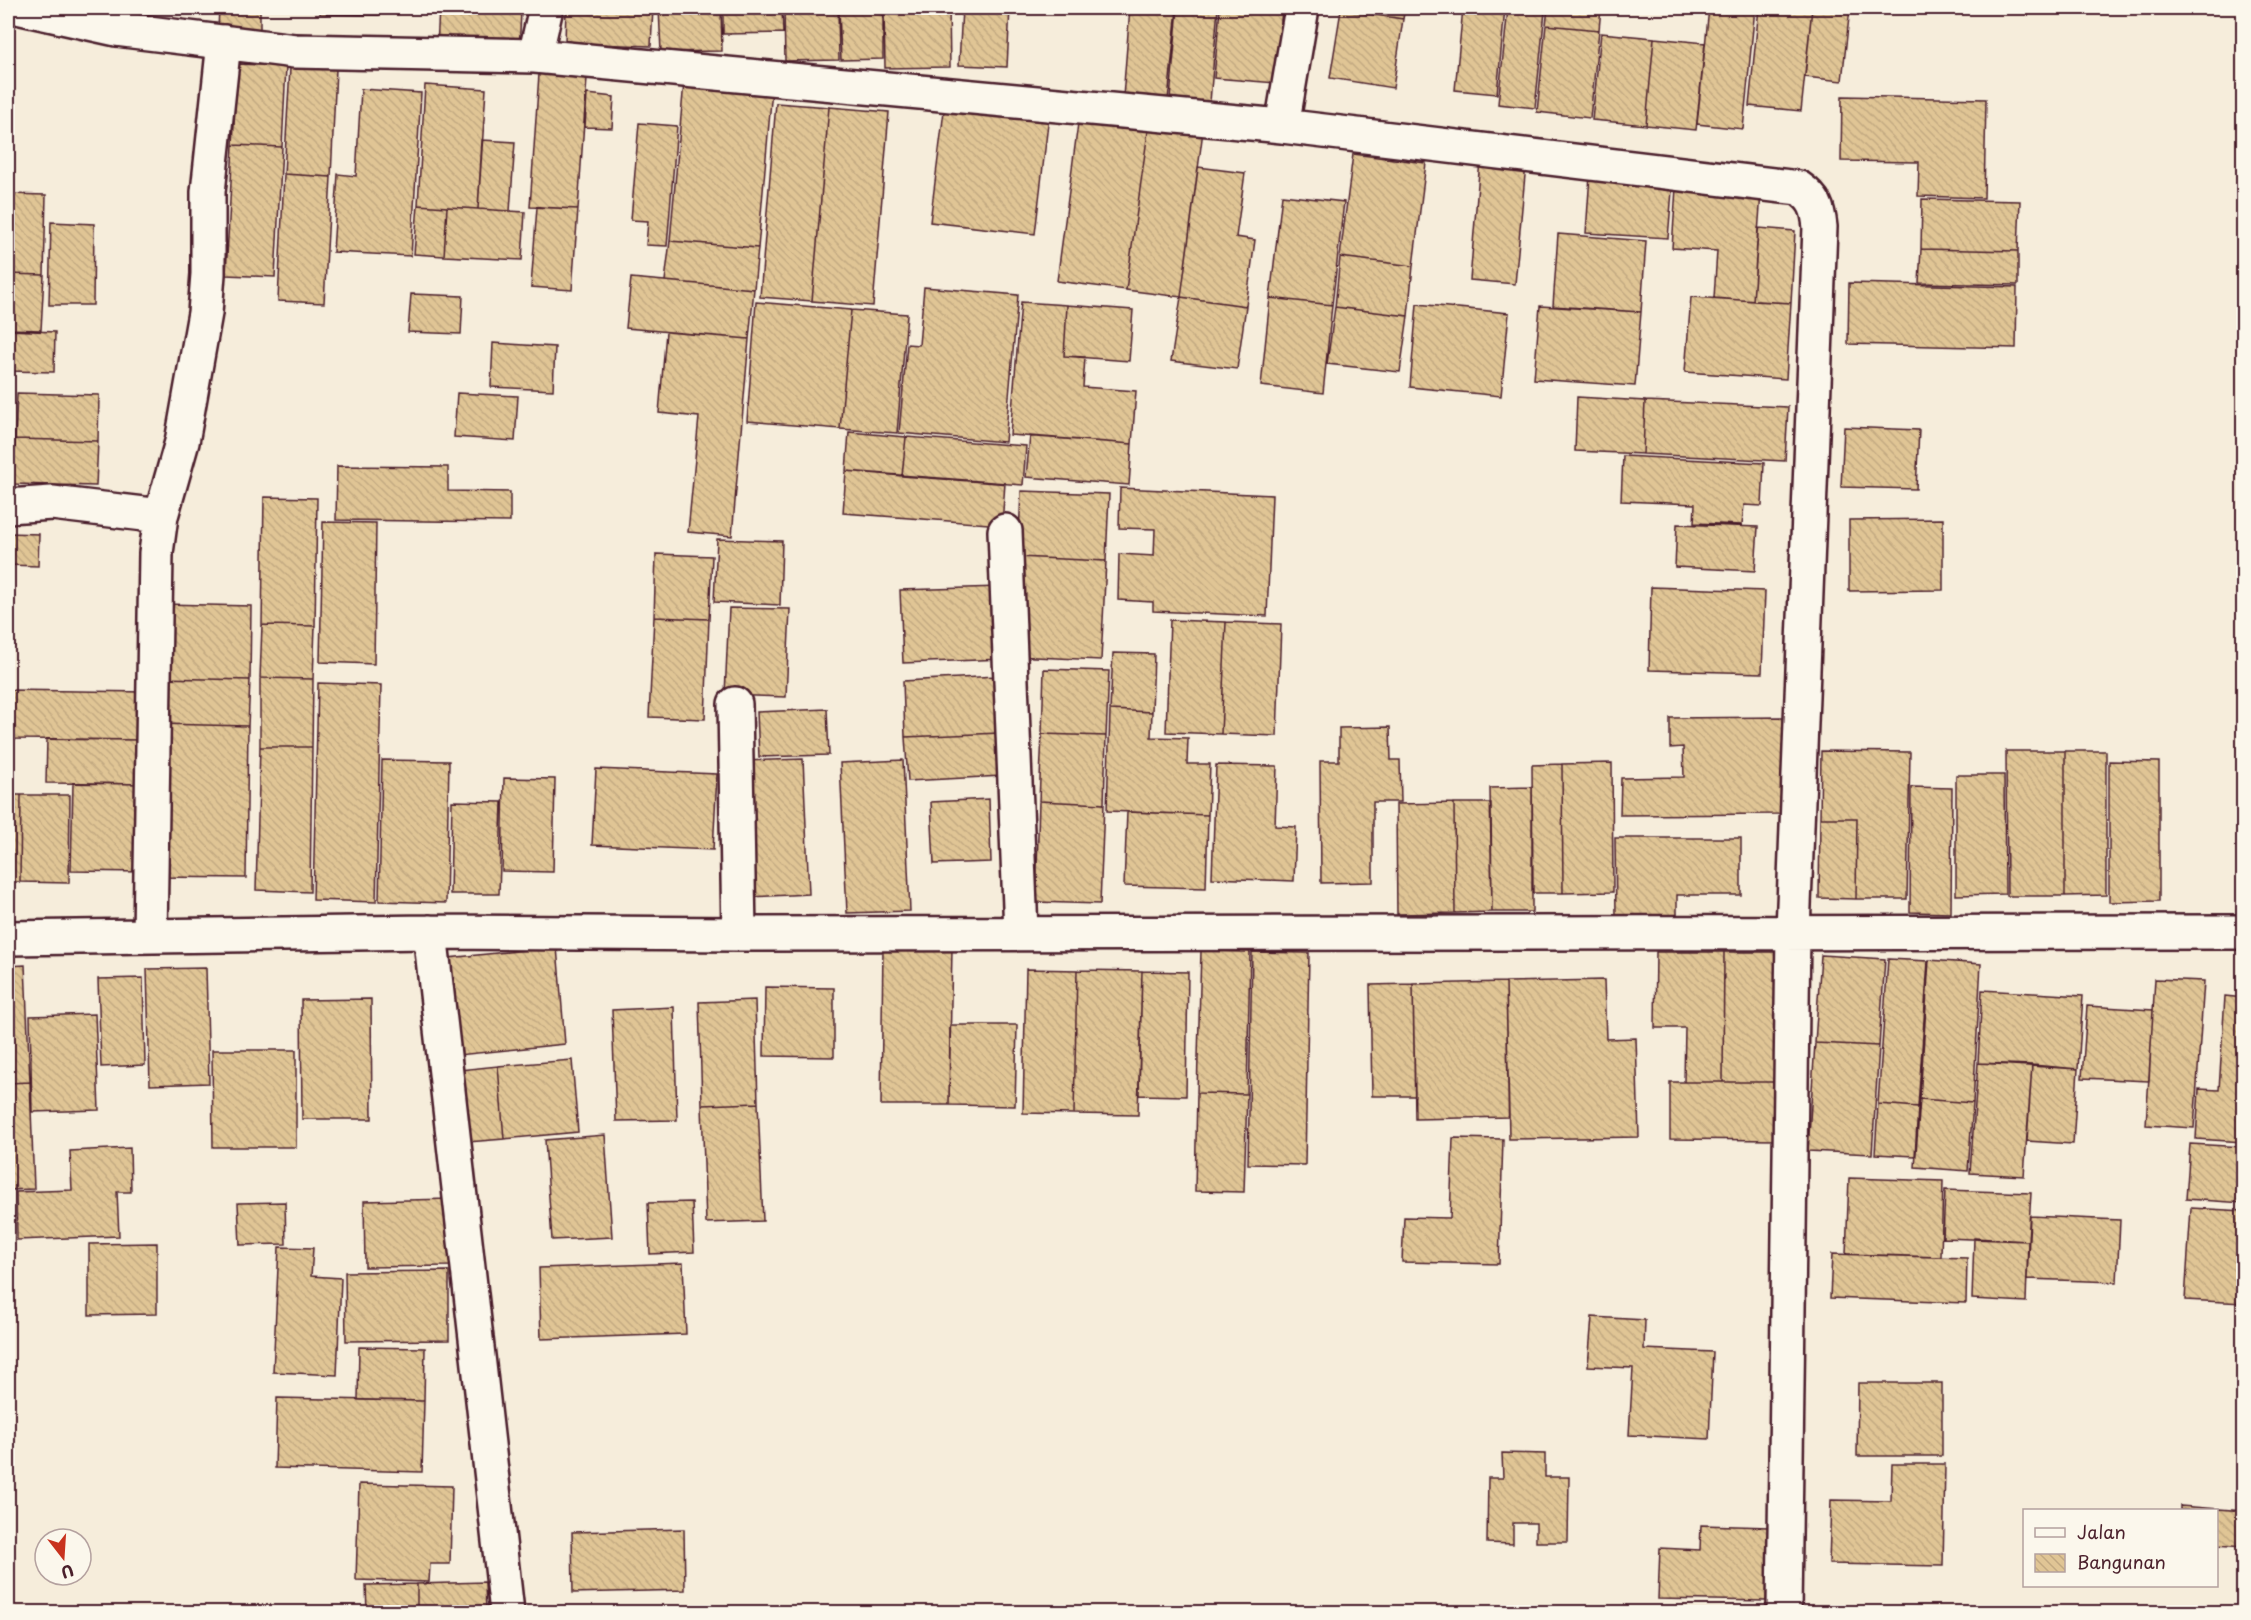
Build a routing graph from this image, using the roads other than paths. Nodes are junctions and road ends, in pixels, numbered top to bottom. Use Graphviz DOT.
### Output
graph roads {
  1 [pos="21,8"];
  2 [pos="546,8"];
  3 [pos="1302,8"];
  4 [pos="224,42"];
  5 [pos="535,56"];
  6 [pos="1282,126"];
  7 [pos="8,506"];
  8 [pos="161,516"];
  9 [pos="1005,531"];
  10 [pos="735,704"];
  11 [pos="430,932"];
  12 [pos="1021,932"];
  13 [pos="1793,932"];
  14 [pos="2244,932"];
  15 [pos="740,934"];
  16 [pos="150,936"];
  17 [pos="8,938"];
  18 [pos="507,1612"];
  19 [pos="1784,1612"];
  1 -- 4 [label="street"];
  2 -- 5 [label="street"];
  3 -- 6 [label="street"];
  4 -- 5 [label="street"];
  4 -- 8 [label="street"];
  5 -- 6 [label="street"];
  6 -- 13 [label="street"];
  7 -- 8 [label="street"];
  8 -- 16 [label="street"];
  9 -- 12 [label="street"];
  10 -- 15 [label="street"];
  11 -- 15 [label="street"];
  11 -- 16 [label="street"];
  11 -- 18 [label="street"];
  12 -- 13 [label="street"];
  12 -- 15 [label="street"];
  13 -- 14 [label="street"];
  13 -- 19 [label="street"];
  16 -- 17 [label="street"];
}
